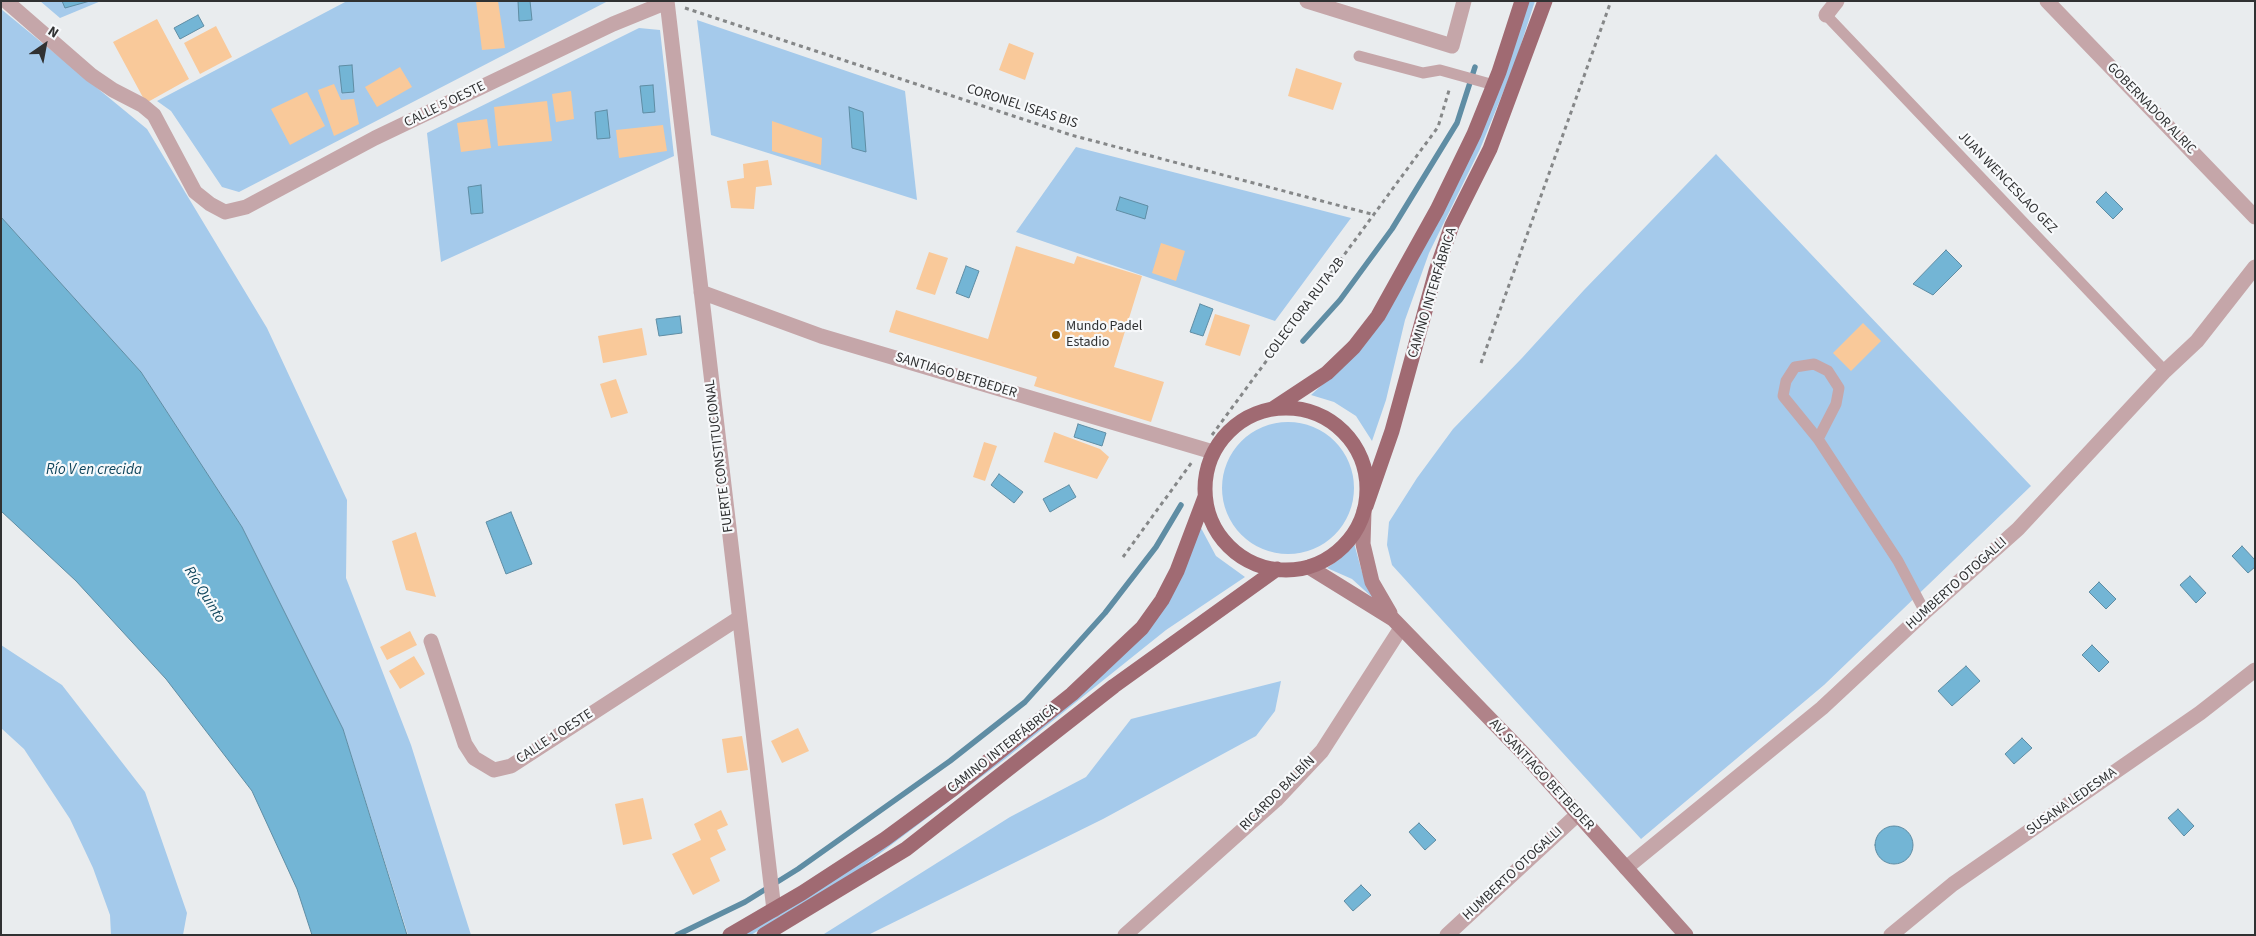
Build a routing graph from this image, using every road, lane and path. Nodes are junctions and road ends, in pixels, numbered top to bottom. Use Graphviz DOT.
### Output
graph roads {
  1 [pos="6,1"];
  2 [pos="1307,1"];
  3 [pos="1464,1"];
  4 [pos="1522,1"];
  5 [pos="1545,1"];
  6 [pos="1611,1"];
  7 [pos="1836,1"];
  8 [pos="2047,1"];
  9 [pos="667,2"];
  10 [pos="1826,15"];
  11 [pos="1360,56"];
  12 [pos="1451,84"];
  13 [pos="1494,85"];
  14 [pos="1375,215"];
  15 [pos="2255,217"];
  16 [pos="2255,267"];
  17 [pos="701,292"];
  18 [pos="1481,363"];
  19 [pos="2166,371"];
  20 [pos="1274,408"];
  21 [pos="1818,439"];
  22 [pos="1212,445"];
  23 [pos="1193,461"];
  24 [pos="1205,497"];
  25 [pos="1365,508"];
  26 [pos="1122,556"];
  27 [pos="1309,567"];
  28 [pos="1278,569"];
  29 [pos="1925,612"];
  30 [pos="739,618"];
  31 [pos="1397,624"];
  32 [pos="431,640"];
  33 [pos="2255,670"];
  34 [pos="1578,814"];
  35 [pos="1626,868"];
  36 [pos="774,910"];
  37 [pos="730,935"];
  38 [pos="764,935"];
  39 [pos="1125,935"];
  40 [pos="1447,935"];
  41 [pos="1686,935"];
  42 [pos="1891,935"];
  1 -- 9 [label="street, CALLE 5 OESTE"];
  2 -- 3 [label="street"];
  4 -- 13 [label="main road, CAMINO INTERFÁBRICA"];
  5 -- 25 [label="main road, CAMINO INTERFÁBRICA"];
  6 -- 18 [label="path"];
  7 -- 10 [label="street"];
  8 -- 15 [label="street, GOBERNADOR ALRIC"];
  9 -- 14 [label="path, CORONEL ISEAS BIS"];
  9 -- 17 [label="street, FUERTE CONSTITUCIONAL"];
  10 -- 19 [label="lane, JUAN WENCESLAO GEZ"];
  11 -- 13 [label="lane"];
  12 -- 14 [label="path, COLECTORA RUTA 2B"];
  13 -- 20 [label="main road, CAMINO INTERFÁBRICA"];
  14 -- 22 [label="path, COLECTORA RUTA 2B"];
  16 -- 19 [label="street, HUMBERTO OTOGALLI"];
  17 -- 22 [label="street, SANTIAGO BETBEDER"];
  17 -- 30 [label="street, FUERTE CONSTITUCIONAL"];
  19 -- 29 [label="street, HUMBERTO OTOGALLI"];
  20 -- 22 [label="main road, CAMINO INTERFÁBRICA"];
  20 -- 25 [label="main road, CAMINO INTERFÁBRICA"];
  21 -- 21 [label="lane"];
  21 -- 29 [label="lane"];
  22 -- 24 [label="main road, CAMINO INTERFÁBRICA"];
  23 -- 26 [label="path"];
  24 -- 28 [label="main road, CAMINO INTERFÁBRICA"];
  24 -- 36 [label="main road, CAMINO INTERFÁBRICA"];
  25 -- 27 [label="main road, CAMINO INTERFÁBRICA"];
  25 -- 31 [label="main road"];
  27 -- 28 [label="main road, CAMINO INTERFÁBRICA"];
  27 -- 31 [label="main road"];
  28 -- 38 [label="main road, CAMINO INTERFÁBRICA"];
  29 -- 35 [label="street, HUMBERTO OTOGALLI"];
  30 -- 32 [label="street, CALLE 1 OESTE"];
  30 -- 36 [label="street, FUERTE CONSTITUCIONAL"];
  31 -- 34 [label="main road, AV. SANTIAGO BETBEDER"];
  31 -- 39 [label="street, RICARDO BALBÍN"];
  33 -- 42 [label="street, SUSANA LEDESMA"];
  34 -- 35 [label="main road, AV. SANTIAGO BETBEDER"];
  34 -- 40 [label="street, HUMBERTO OTOGALLI"];
  35 -- 41 [label="main road, AV. SANTIAGO BETBEDER"];
  36 -- 37 [label="main road, CAMINO INTERFÁBRICA"];
}
